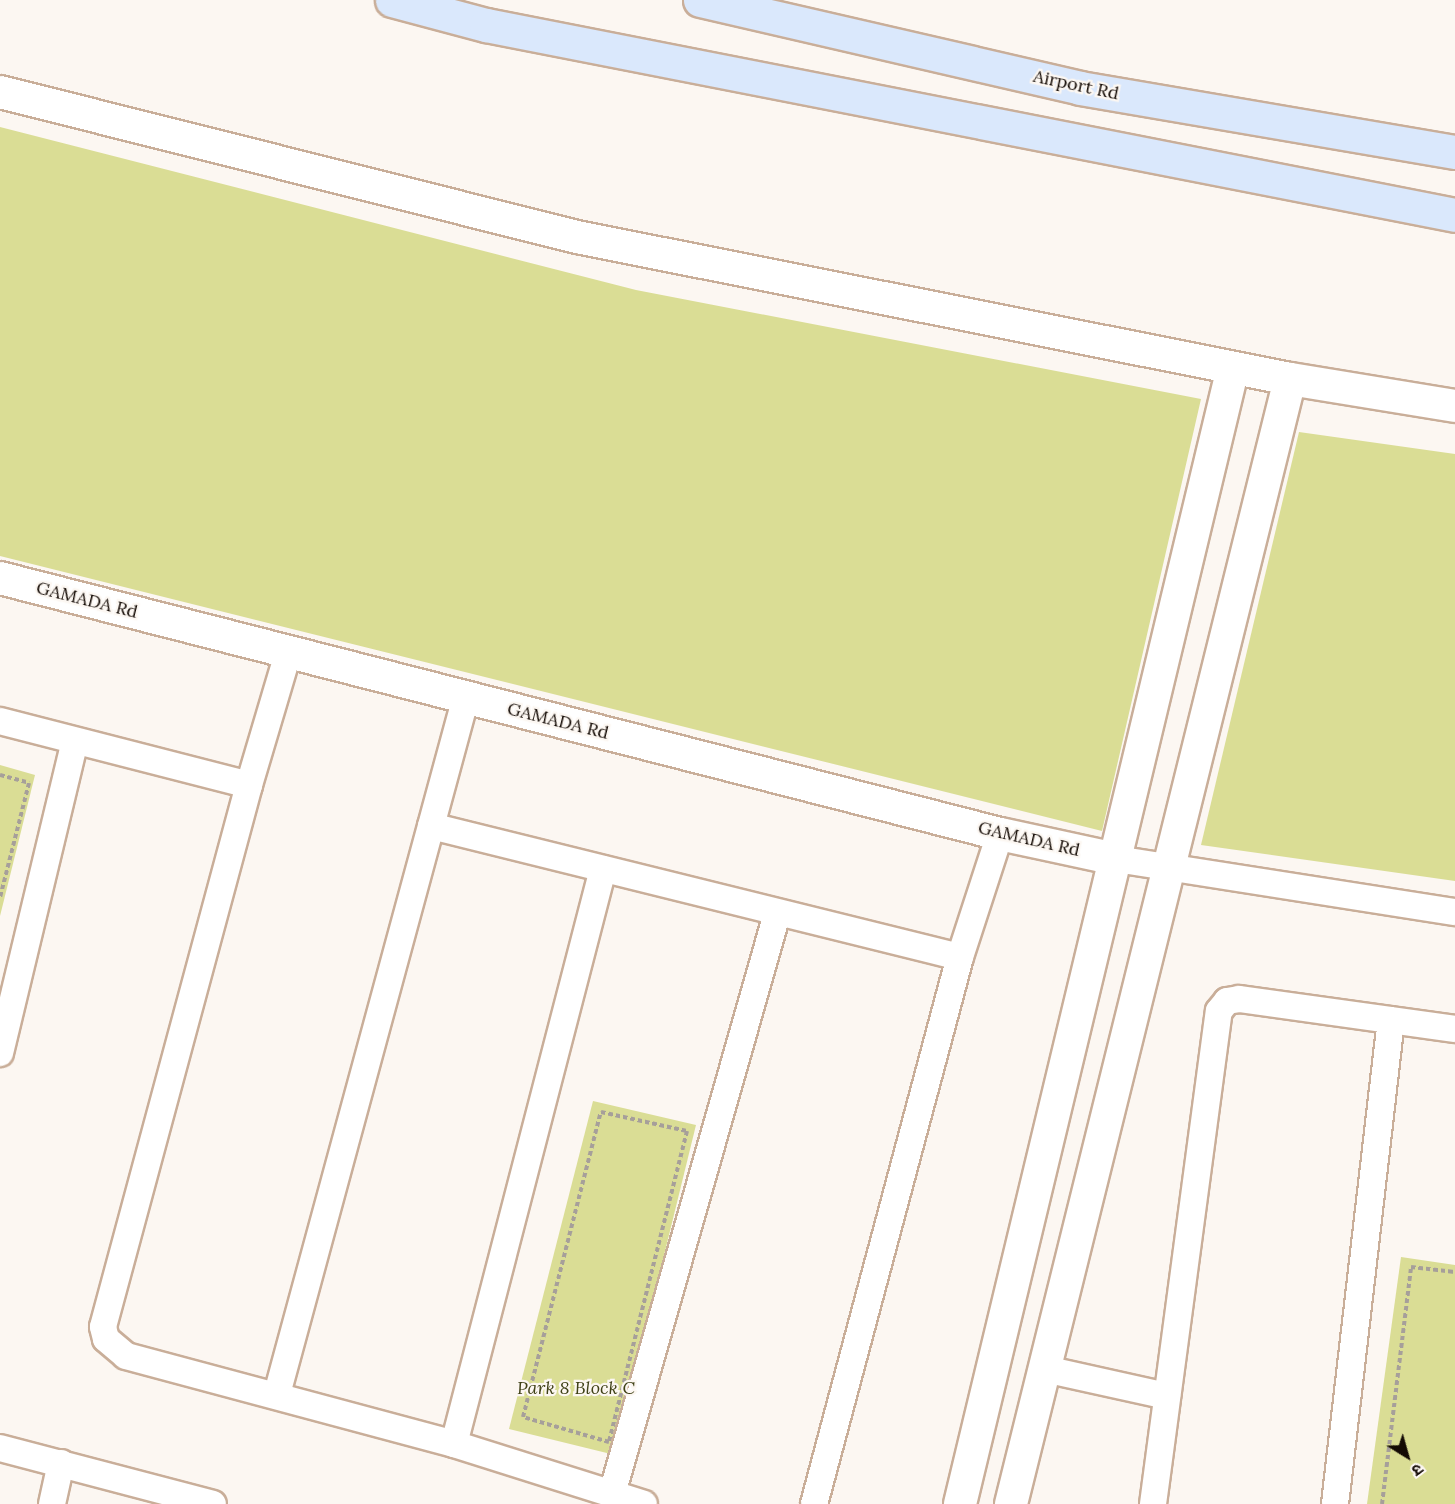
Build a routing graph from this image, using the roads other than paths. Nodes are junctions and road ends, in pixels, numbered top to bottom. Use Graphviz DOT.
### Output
graph roads {
  1 [pos="392,0"];
  2 [pos="700,0"];
  3 [pos="0,92"];
  4 [pos="1455,152"];
  5 [pos="1455,215"];
  6 [pos="1233,368"];
  7 [pos="1290,378"];
  8 [pos="1455,406"];
  9 [pos="0,578"];
  10 [pos="289,650"];
  11 [pos="466,698"];
  12 [pos="0,721"];
  13 [pos="75,741"];
  14 [pos="249,785"];
  15 [pos="431,826"];
  16 [pos="1000,834"];
  17 [pos="1116,859"];
  18 [pos="1168,867"];
  19 [pos="603,870"];
  20 [pos="1455,912"];
  21 [pos="777,914"];
  22 [pos="960,957"];
  23 [pos="1391,1020"];
  24 [pos="1455,1029"];
  25 [pos="0,1053"];
  26 [pos="1045,1369"];
  27 [pos="278,1394"];
  28 [pos="1167,1396"];
  29 [pos="454,1444"];
  30 [pos="0,1448"];
  31 [pos="61,1463"];
  32 [pos="612,1494"];
  33 [pos="52,1504"];
  34 [pos="213,1504"];
  35 [pos="644,1504"];
  36 [pos="814,1504"];
  37 [pos="960,1504"];
  38 [pos="1011,1504"];
  39 [pos="1153,1504"];
  40 [pos="1335,1504"];
  1 -- 5 [label="main road"];
  2 -- 4 [label="main road, Airport Rd"];
  3 -- 6 [label="street"];
  6 -- 7 [label="street"];
  6 -- 17 [label="street"];
  7 -- 8 [label="street"];
  7 -- 18 [label="street"];
  9 -- 10 [label="street, GAMADA Rd"];
  10 -- 11 [label="street, GAMADA Rd"];
  10 -- 14 [label="street"];
  11 -- 15 [label="street"];
  11 -- 16 [label="street, GAMADA Rd"];
  12 -- 13 [label="street"];
  13 -- 14 [label="street"];
  13 -- 25 [label="street"];
  14 -- 27 [label="street"];
  15 -- 19 [label="street"];
  15 -- 27 [label="street"];
  16 -- 17 [label="street, GAMADA Rd"];
  16 -- 22 [label="street"];
  17 -- 18 [label="street"];
  17 -- 37 [label="street"];
  18 -- 20 [label="street"];
  18 -- 26 [label="street"];
  19 -- 21 [label="street"];
  19 -- 29 [label="street"];
  21 -- 22 [label="street"];
  21 -- 32 [label="street"];
  22 -- 36 [label="street"];
  23 -- 24 [label="street"];
  23 -- 28 [label="street"];
  23 -- 40 [label="street"];
  26 -- 28 [label="street"];
  26 -- 38 [label="street"];
  27 -- 29 [label="street"];
  28 -- 39 [label="street"];
  29 -- 32 [label="street"];
  30 -- 31 [label="street"];
  31 -- 33 [label="street"];
  31 -- 34 [label="street"];
  32 -- 35 [label="street"];
}
